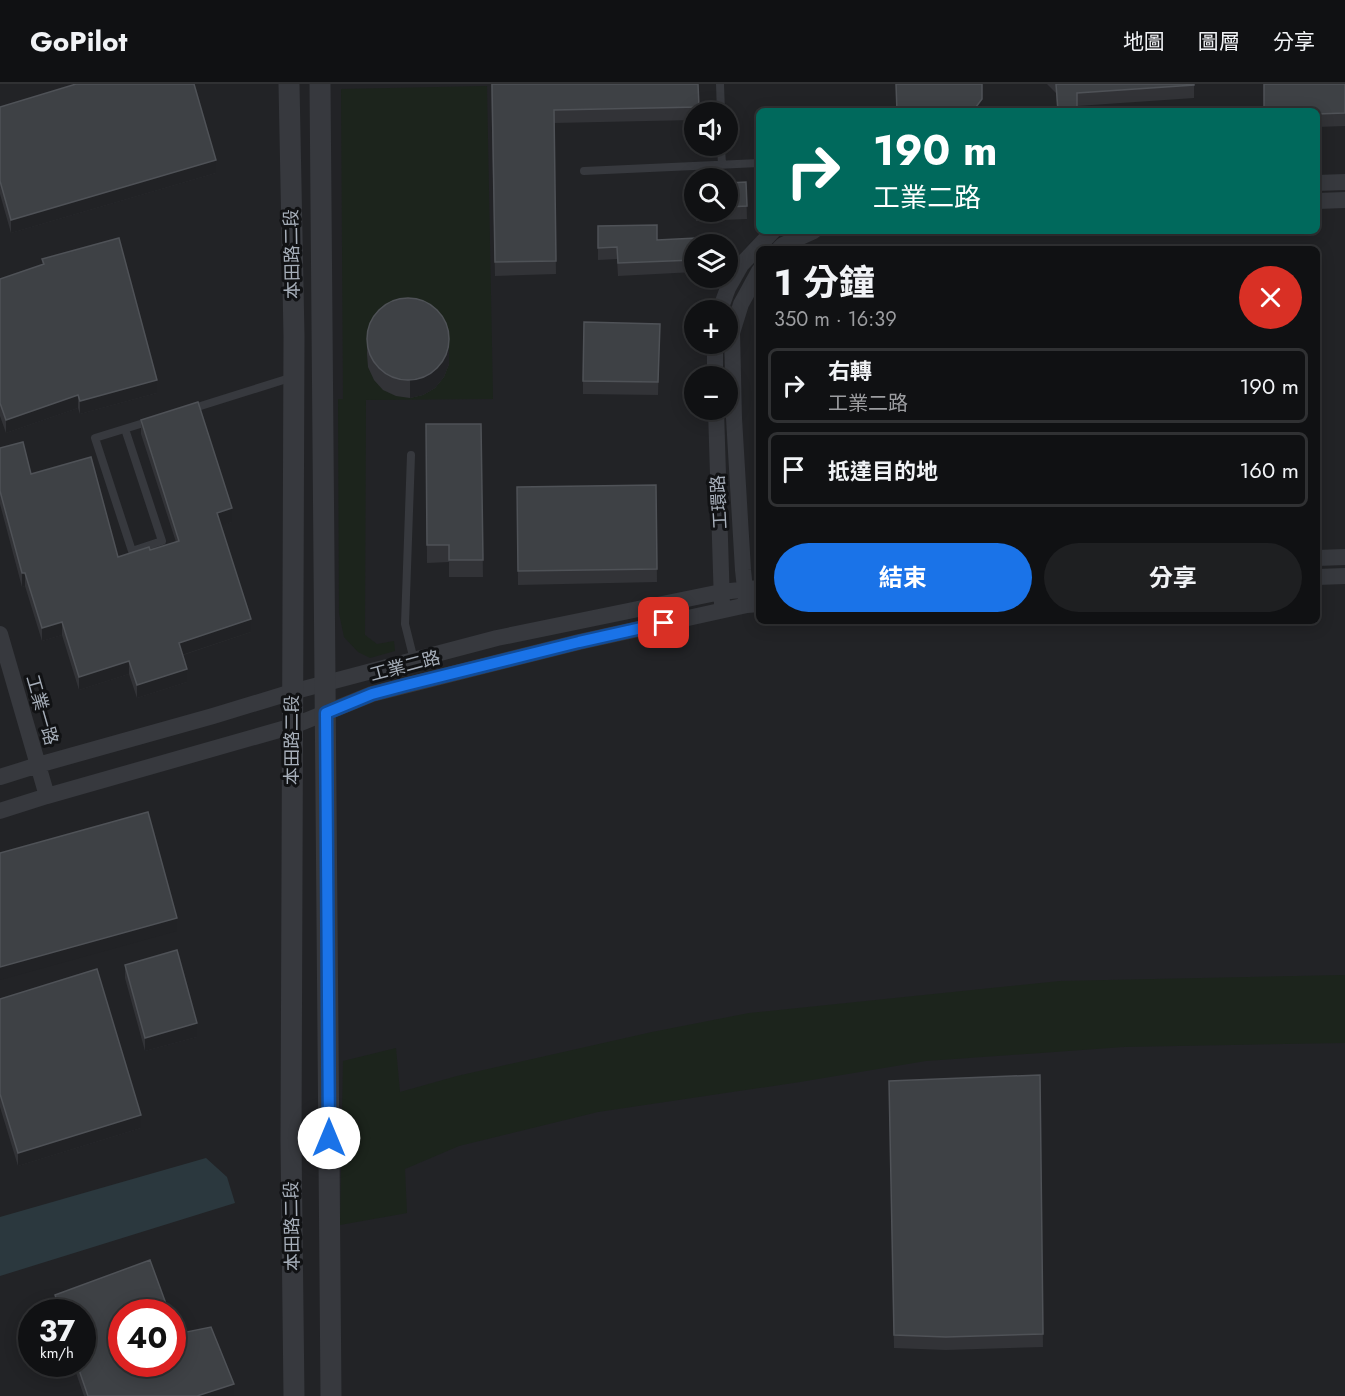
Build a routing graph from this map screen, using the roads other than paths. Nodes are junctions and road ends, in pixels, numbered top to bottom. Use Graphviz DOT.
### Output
graph roads {
  1 [pos="289,84"];
  2 [pos="320,84"];
  3 [pos="720,84"];
  4 [pos="721,102"];
  5 [pos="722,156"];
  6 [pos="756,163"];
  7 [pos="722,165"];
  8 [pos="585,171"];
  9 [pos="1345,182"];
  10 [pos="1320,183"];
  11 [pos="1320,201"];
  12 [pos="1345,201"];
  13 [pos="770,234"];
  14 [pos="802,234"];
  15 [pos="759,246"];
  16 [pos="782,246"];
  17 [pos="756,249"];
  18 [pos="756,276"];
  19 [pos="724,300"];
  20 [pos="731,366"];
  21 [pos="293,377"];
  22 [pos="181,412"];
  23 [pos="159,418"];
  24 [pos="716,420"];
  25 [pos="732,420"];
  26 [pos="125,429"];
  27 [pos="411,455"];
  28 [pos="1345,557"];
  29 [pos="1320,558"];
  30 [pos="1345,576"];
  31 [pos="1320,577"];
  32 [pos="721,592"];
  33 [pos="752,597"];
  34 [pos="722,610"];
  35 [pos="571,623"];
  36 [pos="0,634"];
  37 [pos="574,643"];
  38 [pos="414,660"];
  39 [pos="326,683"];
  40 [pos="292,692"];
  41 [pos="326,713"];
  42 [pos="293,726"];
  43 [pos="38,765"];
  44 [pos="0,777"];
  45 [pos="47,796"];
  46 [pos="0,811"];
  47 [pos="294,1396"];
  48 [pos="331,1396"];
  1 -- 21 [label="street, 本田路二段"];
  2 -- 39 [label="street, 本田路二段"];
  3 -- 4 [label="lane"];
  5 -- 7 [label="lane"];
  6 -- 7 [label="lane"];
  7 -- 8 [label="lane"];
  9 -- 10 [label="street"];
  11 -- 12 [label="street"];
  13 -- 15 [label="street"];
  14 -- 16 [label="street"];
  17 -- 19 [label="street"];
  18 -- 20 [label="street, 工環路"];
  21 -- 22 [label="lane"];
  21 -- 40 [label="street, 本田路二段"];
  23 -- 26 [label="lane"];
  24 -- 32 [label="street, 工環路"];
  25 -- 33 [label="street, 工環路"];
  26 -- 26 [label="lane"];
  27 -- 38 [label="lane"];
  28 -- 29 [label="street"];
  30 -- 31 [label="street"];
  32 -- 33 [label="street, 工業二路"];
  32 -- 34 [label="street, 工環路"];
  32 -- 35 [label="street, 工業二路"];
  33 -- 34 [label="street, 工業二路"];
  34 -- 37 [label="street, 工業二路"];
  35 -- 37 [label="street"];
  35 -- 38 [label="street, 工業二路"];
  36 -- 43 [label="street, 工業一路"];
  37 -- 41 [label="street, 工業二路"];
  38 -- 39 [label="street, 工業二路"];
  39 -- 40 [label="street, 工業二路"];
  39 -- 41 [label="street, 本田路二段"];
  40 -- 42 [label="street, 本田路二段"];
  40 -- 43 [label="street, 工業二路"];
  41 -- 42 [label="street, 工業二路"];
  41 -- 48 [label="street, 本田路二段"];
  42 -- 45 [label="street, 工業二路"];
  42 -- 47 [label="street, 本田路二段"];
  43 -- 44 [label="street, 工業二路"];
  43 -- 45 [label="street, 工業一路"];
  45 -- 46 [label="street, 工業二路"];
}
